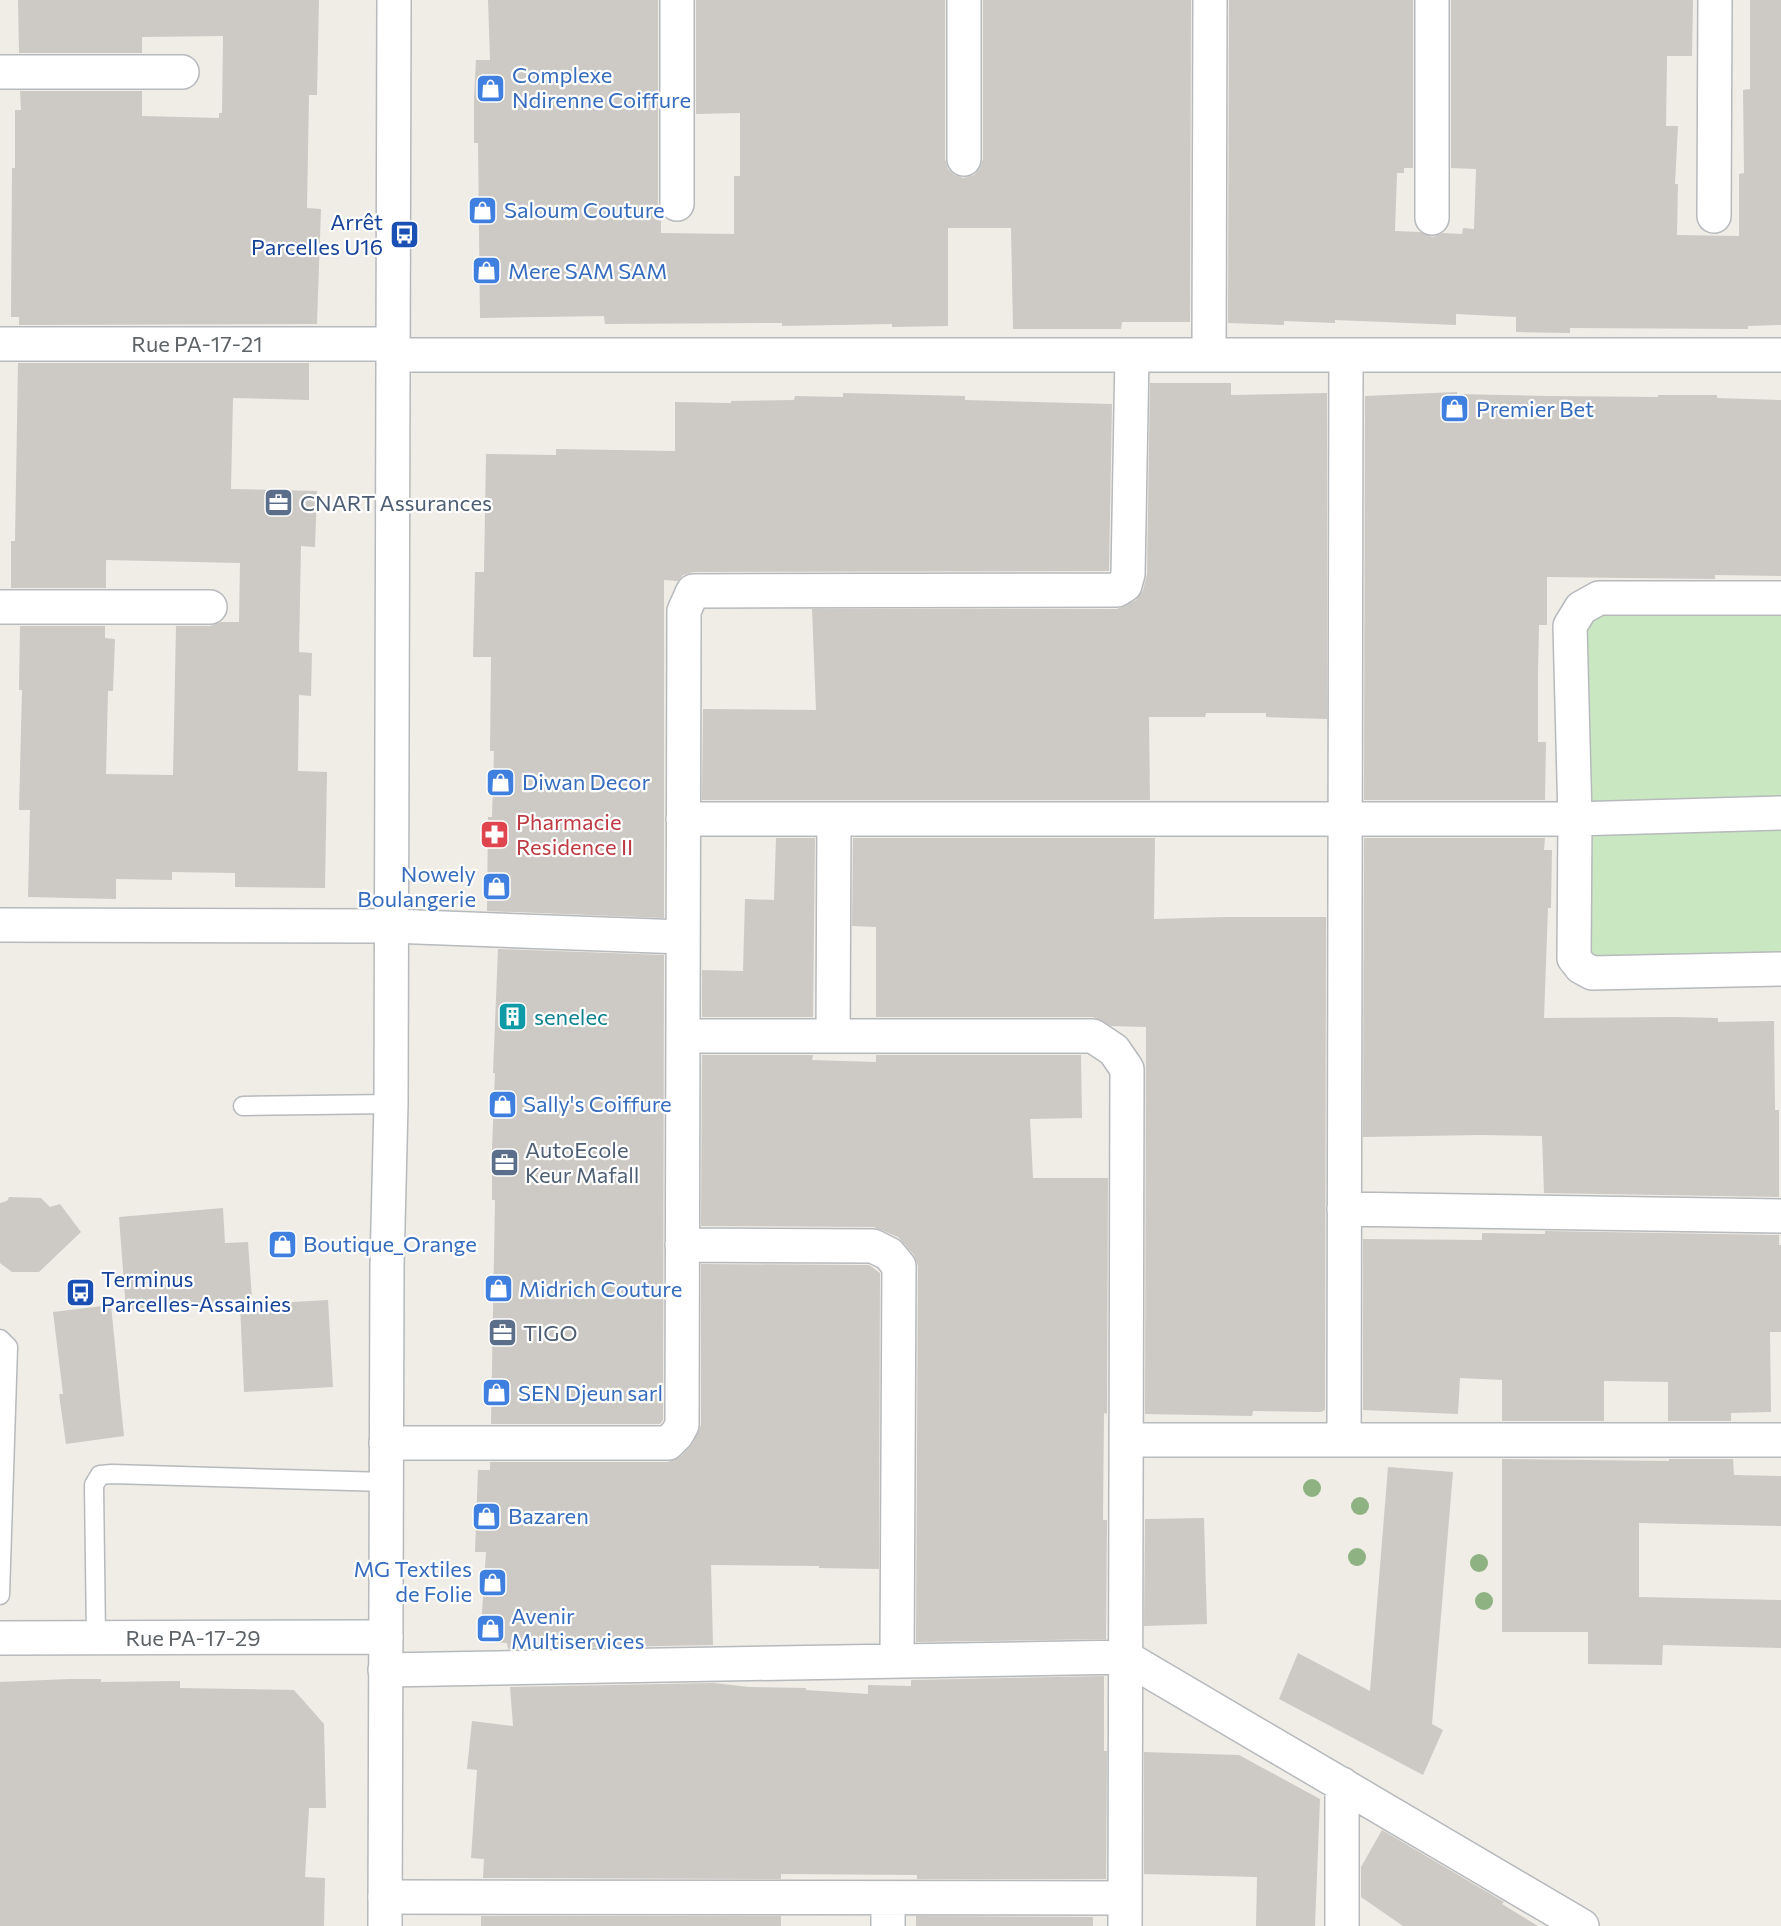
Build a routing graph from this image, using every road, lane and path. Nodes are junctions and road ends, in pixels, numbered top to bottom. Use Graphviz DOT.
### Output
graph roads {
  1 [pos="394,0"];
  2 [pos="677,0"];
  3 [pos="964,0"];
  4 [pos="1210,0"];
  5 [pos="1432,0"];
  6 [pos="1715,0"];
  7 [pos="0,72"];
  8 [pos="182,72"];
  9 [pos="964,159"];
  10 [pos="676,204"];
  11 [pos="1714,216"];
  12 [pos="1432,218"];
  13 [pos="0,344"];
  14 [pos="393,350"];
  15 [pos="1132,355"];
  16 [pos="1209,355"];
  17 [pos="1346,355"];
  18 [pos="1781,355"];
  19 [pos="1781,597"];
  20 [pos="0,607"];
  21 [pos="210,607"];
  22 [pos="1781,813"];
  23 [pos="684,819"];
  24 [pos="834,819"];
  25 [pos="1345,819"];
  26 [pos="1575,819"];
  27 [pos="0,926"];
  28 [pos="391,926"];
  29 [pos="683,937"];
  30 [pos="1781,969"];
  31 [pos="683,1036"];
  32 [pos="833,1036"];
  33 [pos="392,1104"];
  34 [pos="243,1106"];
  35 [pos="1344,1209"];
  36 [pos="1781,1216"];
  37 [pos="682,1245"];
  38 [pos="0,1339"];
  39 [pos="1126,1440"];
  40 [pos="1344,1440"];
  41 [pos="1781,1440"];
  42 [pos="386,1443"];
  43 [pos="386,1482"];
  44 [pos="0,1594"];
  45 [pos="386,1637"];
  46 [pos="0,1638"];
  47 [pos="96,1638"];
  48 [pos="1125,1657"];
  49 [pos="897,1660"];
  50 [pos="385,1670"];
  51 [pos="1342,1784"];
  52 [pos="385,1911"];
  53 [pos="888,1912"];
  54 [pos="1125,1912"];
  55 [pos="1342,1926"];
  56 [pos="1582,1926"];
  1 -- 14 [label="street"];
  2 -- 10 [label="street"];
  3 -- 9 [label="street"];
  4 -- 16 [label="street"];
  5 -- 12 [label="street"];
  6 -- 11 [label="street"];
  7 -- 8 [label="street"];
  13 -- 14 [label="street, Rue PA-17-21"];
  14 -- 15 [label="street, Rue PA-17-21"];
  14 -- 28 [label="street"];
  15 -- 16 [label="street, Rue PA-17-21"];
  15 -- 23 [label="street"];
  16 -- 17 [label="street, Rue PA-17-21"];
  17 -- 18 [label="street, Rue PA-17-21"];
  17 -- 25 [label="street"];
  19 -- 26 [label="street"];
  20 -- 21 [label="street"];
  22 -- 26 [label="street"];
  23 -- 24 [label="street"];
  23 -- 29 [label="street"];
  24 -- 25 [label="street"];
  24 -- 32 [label="street"];
  25 -- 26 [label="street"];
  25 -- 35 [label="street"];
  26 -- 30 [label="street"];
  27 -- 28 [label="street"];
  28 -- 29 [label="street"];
  28 -- 33 [label="street"];
  29 -- 31 [label="street"];
  31 -- 32 [label="street"];
  31 -- 37 [label="street"];
  32 -- 39 [label="street"];
  33 -- 34 [label="lane"];
  33 -- 42 [label="street"];
  35 -- 36 [label="street"];
  35 -- 40 [label="street"];
  37 -- 42 [label="street"];
  37 -- 49 [label="street"];
  38 -- 44 [label="lane"];
  39 -- 40 [label="street"];
  39 -- 48 [label="street"];
  40 -- 41 [label="street"];
  42 -- 43 [label="street"];
  43 -- 45 [label="street"];
  43 -- 47 [label="lane"];
  45 -- 47 [label="street, Rue PA-17-29"];
  45 -- 50 [label="street"];
  46 -- 47 [label="street, Rue PA-17-29"];
  48 -- 49 [label="street"];
  48 -- 51 [label="street"];
  48 -- 54 [label="street"];
  49 -- 50 [label="street"];
  50 -- 52 [label="street"];
  51 -- 55 [label="street"];
  51 -- 56 [label="street"];
  52 -- 53 [label="street"];
  53 -- 54 [label="street"];
}
